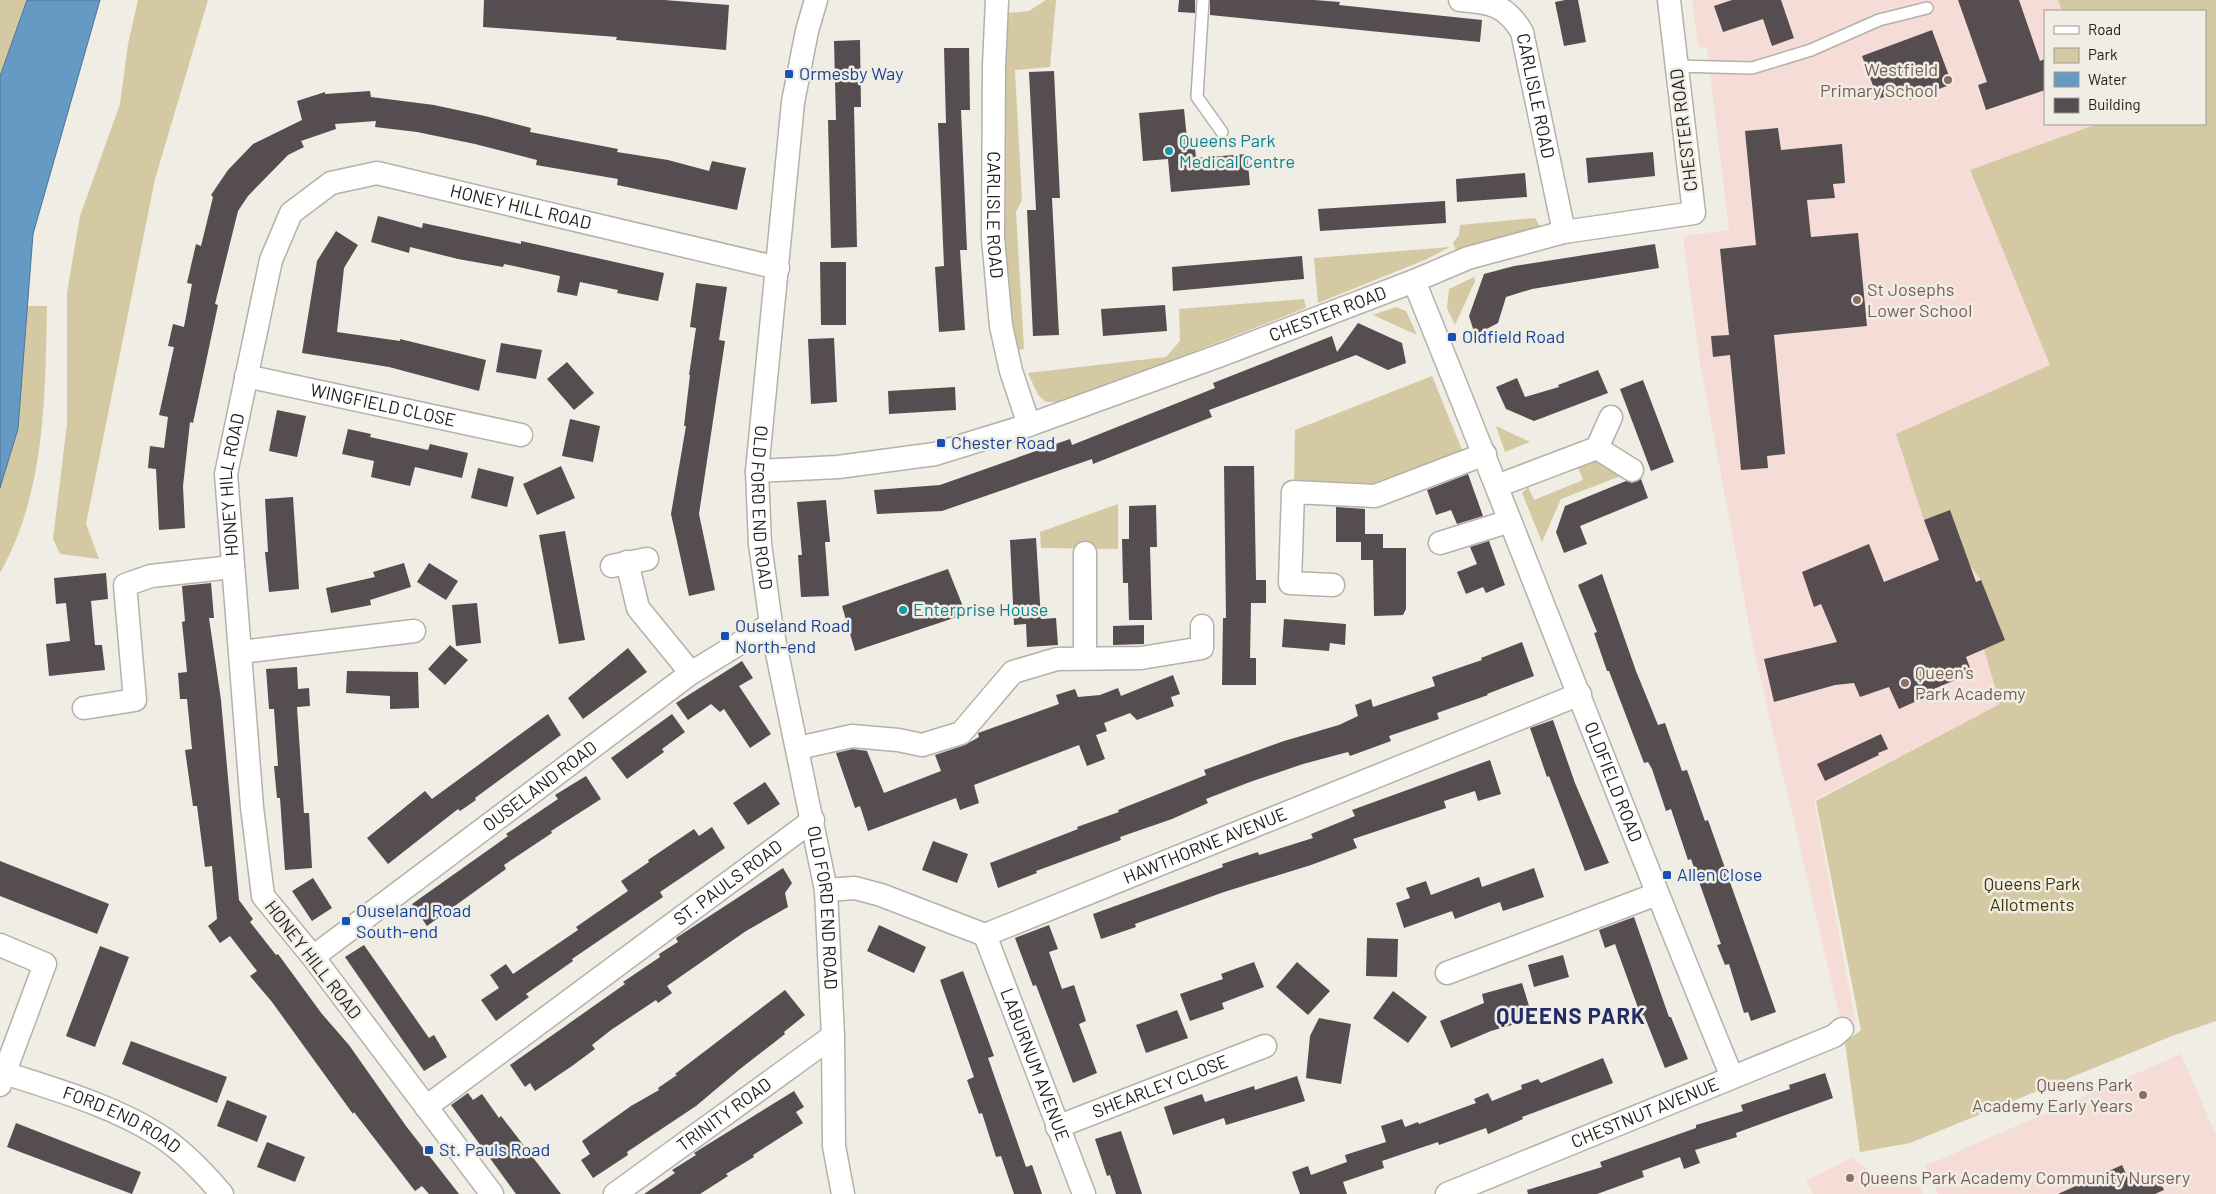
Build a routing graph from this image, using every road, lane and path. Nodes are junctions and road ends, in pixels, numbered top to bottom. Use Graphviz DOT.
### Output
graph roads {
  1 [pos="816,0"];
  2 [pos="997,0"];
  3 [pos="1203,0"];
  4 [pos="1460,0"];
  5 [pos="1669,0"];
  6 [pos="1927,8"];
  7 [pos="1676,66"];
  8 [pos="1222,132"];
  9 [pos="1564,232"];
  10 [pos="778,268"];
  11 [pos="1414,281"];
  12 [pos="246,376"];
  13 [pos="1611,417"];
  14 [pos="1029,425"];
  15 [pos="521,435"];
  16 [pos="1597,448"];
  17 [pos="1485,454"];
  18 [pos="1632,470"];
  19 [pos="757,471"];
  20 [pos="1497,486"];
  21 [pos="1510,521"];
  22 [pos="1440,543"];
  23 [pos="1086,552"];
  24 [pos="629,562"];
  25 [pos="232,566"];
  26 [pos="1333,585"];
  27 [pos="771,624"];
  28 [pos="1202,626"];
  29 [pos="414,631"];
  30 [pos="241,652"];
  31 [pos="1085,658"];
  32 [pos="691,673"];
  33 [pos="1580,694"];
  34 [pos="84,708"];
  35 [pos="798,748"];
  36 [pos="813,820"];
  37 [pos="826,890"];
  38 [pos="1656,894"];
  39 [pos="985,935"];
  40 [pos="0,945"];
  41 [pos="313,957"];
  42 [pos="1447,972"];
  43 [pos="1842,1029"];
  44 [pos="833,1036"];
  45 [pos="1265,1046"];
  46 [pos="1732,1077"];
  47 [pos="2,1079"];
  48 [pos="426,1107"];
  49 [pos="1057,1127"];
  50 [pos="222,1194"];
  51 [pos="492,1194"];
  52 [pos="615,1194"];
  53 [pos="843,1194"];
  54 [pos="1084,1194"];
  55 [pos="1447,1194"];
  1 -- 10 [label="street, OLD FORD END ROAD"];
  2 -- 14 [label="street, CARLISLE ROAD"];
  3 -- 8 [label="lane"];
  4 -- 9 [label="street, CARLISLE ROAD"];
  5 -- 7 [label="street, CHESTER ROAD"];
  6 -- 7 [label="lane"];
  7 -- 9 [label="street, CHESTER ROAD"];
  9 -- 11 [label="street, CHESTER ROAD"];
  10 -- 12 [label="street, HONEY HILL ROAD"];
  10 -- 19 [label="street, OLD FORD END ROAD"];
  11 -- 14 [label="street, CHESTER ROAD"];
  11 -- 17 [label="street, OLDFIELD ROAD"];
  12 -- 15 [label="street, WINGFIELD CLOSE"];
  12 -- 25 [label="street, HONEY HILL ROAD"];
  13 -- 16 [label="street"];
  14 -- 19 [label="street, CHESTER ROAD"];
  16 -- 18 [label="street"];
  16 -- 20 [label="street"];
  17 -- 20 [label="street, OLDFIELD ROAD"];
  17 -- 26 [label="street"];
  19 -- 27 [label="street, OLD FORD END ROAD"];
  20 -- 21 [label="street, OLDFIELD ROAD"];
  21 -- 22 [label="street"];
  21 -- 33 [label="street, OLDFIELD ROAD"];
  23 -- 31 [label="street"];
  24 -- 32 [label="street"];
  25 -- 30 [label="street, HONEY HILL ROAD"];
  25 -- 34 [label="street"];
  27 -- 32 [label="street, OUSELAND ROAD"];
  27 -- 35 [label="street, OLD FORD END ROAD"];
  28 -- 31 [label="street"];
  29 -- 30 [label="street"];
  30 -- 41 [label="street, HONEY HILL ROAD"];
  31 -- 35 [label="street"];
  32 -- 41 [label="street, OUSELAND ROAD"];
  33 -- 38 [label="street, OLDFIELD ROAD"];
  33 -- 39 [label="street, HAWTHORNE AVENUE"];
  35 -- 36 [label="street, OLD FORD END ROAD"];
  36 -- 37 [label="street, OLD FORD END ROAD"];
  36 -- 48 [label="street, ST. PAULS ROAD"];
  37 -- 39 [label="street"];
  37 -- 44 [label="street, OLD FORD END ROAD"];
  38 -- 42 [label="street"];
  38 -- 46 [label="street, OLDFIELD ROAD"];
  39 -- 49 [label="street, LABURNUM AVENUE"];
  40 -- 47 [label="street"];
  41 -- 48 [label="street, HONEY HILL ROAD"];
  43 -- 46 [label="street, CHESTNUT AVENUE"];
  44 -- 52 [label="street, TRINITY ROAD"];
  44 -- 53 [label="street, OLD FORD END ROAD"];
  45 -- 49 [label="street, SHEARLEY CLOSE"];
  46 -- 55 [label="street, CHESTNUT AVENUE"];
  47 -- 50 [label="street, FORD END ROAD"];
  48 -- 51 [label="street, HONEY HILL ROAD"];
  49 -- 54 [label="street, LABURNUM AVENUE"];
}
